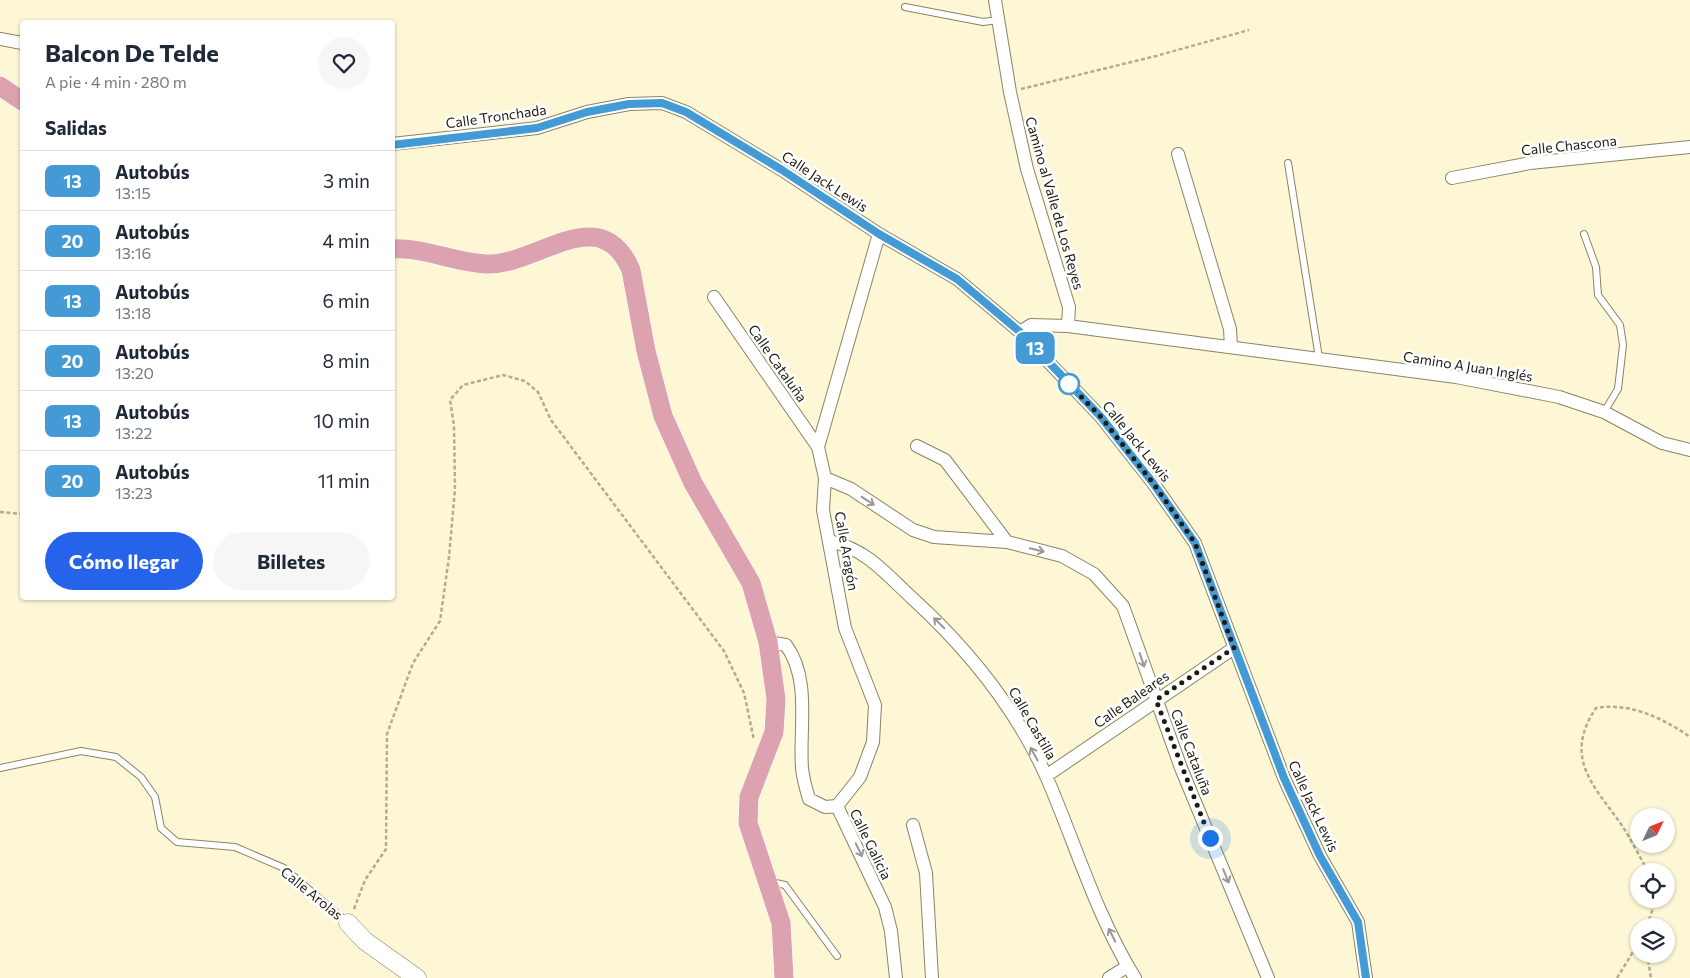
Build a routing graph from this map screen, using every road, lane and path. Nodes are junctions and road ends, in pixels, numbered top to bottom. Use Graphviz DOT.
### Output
graph roads {
  1 [pos="995,0"];
  2 [pos="905,7"];
  3 [pos="998,20"];
  4 [pos="1249,30"];
  5 [pos="0,39"];
  6 [pos="20,43"];
  7 [pos="0,86"];
  8 [pos="1010,92"];
  9 [pos="20,100"];
  10 [pos="662,103"];
  11 [pos="395,144"];
  12 [pos="1690,148"];
  13 [pos="1178,154"];
  14 [pos="1288,163"];
  15 [pos="1452,178"];
  16 [pos="879,234"];
  17 [pos="1584,234"];
  18 [pos="395,249"];
  19 [pos="714,297"];
  20 [pos="1068,326"];
  21 [pos="1020,332"];
  22 [pos="1231,347"];
  23 [pos="1319,358"];
  24 [pos="1604,412"];
  25 [pos="917,446"];
  26 [pos="818,447"];
  27 [pos="1690,450"];
  28 [pos="825,478"];
  29 [pos="0,512"];
  30 [pos="20,514"];
  31 [pos="830,541"];
  32 [pos="1007,542"];
  33 [pos="768,642"];
  34 [pos="1234,648"];
  35 [pos="1156,700"];
  36 [pos="1690,737"];
  37 [pos="760,766"];
  38 [pos="0,768"];
  39 [pos="1046,776"];
  40 [pos="837,806"];
  41 [pos="914,825"];
  42 [pos="1643,863"];
  43 [pos="767,881"];
  44 [pos="348,923"];
  45 [pos="837,956"];
  46 [pos="1630,957"];
  47 [pos="1648,963"];
  48 [pos="1128,966"];
  49 [pos="416,978"];
  50 [pos="784,978"];
  51 [pos="896,978"];
  52 [pos="932,978"];
  53 [pos="1109,978"];
  54 [pos="1135,978"];
  55 [pos="1268,978"];
  56 [pos="1366,978"];
  57 [pos="1617,978"];
  58 [pos="1651,978"];
  1 -- 3 [label="street, Camino al Valle de Los Reyes"];
  2 -- 3 [label="lane"];
  3 -- 8 [label="street, Camino al Valle de Los Reyes"];
  4 -- 8 [label="path"];
  5 -- 6 [label="street"];
  7 -- 9 [label="main road"];
  8 -- 20 [label="street, Camino al Valle de Los Reyes"];
  10 -- 11 [label="street, Calle Tronchada"];
  10 -- 16 [label="street, Calle Jack Lewis"];
  12 -- 15 [label="street, Calle Chascona"];
  13 -- 22 [label="street"];
  14 -- 23 [label="lane"];
  16 -- 21 [label="street, Calle Jack Lewis"];
  16 -- 26 [label="street, Calle Aragón"];
  17 -- 24 [label="lane"];
  18 -- 33 [label="main road"];
  19 -- 26 [label="street, Calle Cataluña"];
  20 -- 21 [label="street, Camino A Juan Inglés"];
  20 -- 22 [label="street, Camino A Juan Inglés"];
  21 -- 34 [label="street, Calle Jack Lewis"];
  22 -- 23 [label="street, Camino A Juan Inglés"];
  23 -- 24 [label="street, Camino A Juan Inglés"];
  24 -- 27 [label="street, Camino A Juan Inglés"];
  25 -- 32 [label="street"];
  26 -- 28 [label="street, Calle Aragón"];
  28 -- 31 [label="street, Calle Aragón"];
  28 -- 32 [label="street, Calle Cataluña, one-way"];
  29 -- 30 [label="path"];
  39 -- 31 [label="street, Calle Castilla, one-way"];
  31 -- 40 [label="street, Calle Aragón"];
  32 -- 35 [label="street, Calle Cataluña, one-way"];
  33 -- 37 [label="main road"];
  33 -- 40 [label="street, Calle Galicia"];
  34 -- 35 [label="street, Calle Baleares"];
  34 -- 56 [label="street, Calle Jack Lewis"];
  35 -- 39 [label="street, Calle Baleares"];
  35 -- 55 [label="street, Calle Cataluña, one-way"];
  36 -- 42 [label="path"];
  37 -- 43 [label="main road"];
  37 -- 44 [label="path"];
  38 -- 44 [label="lane, Calle Arolas"];
  48 -- 39 [label="street, Calle Castilla, one-way"];
  40 -- 51 [label="street, Calle Galicia, one-way"];
  41 -- 52 [label="street"];
  43 -- 45 [label="lane"];
  43 -- 50 [label="main road"];
  44 -- 49 [label="street, Calle Arolas"];
  46 -- 57 [label="path"];
  47 -- 58 [label="path"];
  48 -- 53 [label="street"];
  48 -- 54 [label="street, Calle Castilla"];
}
